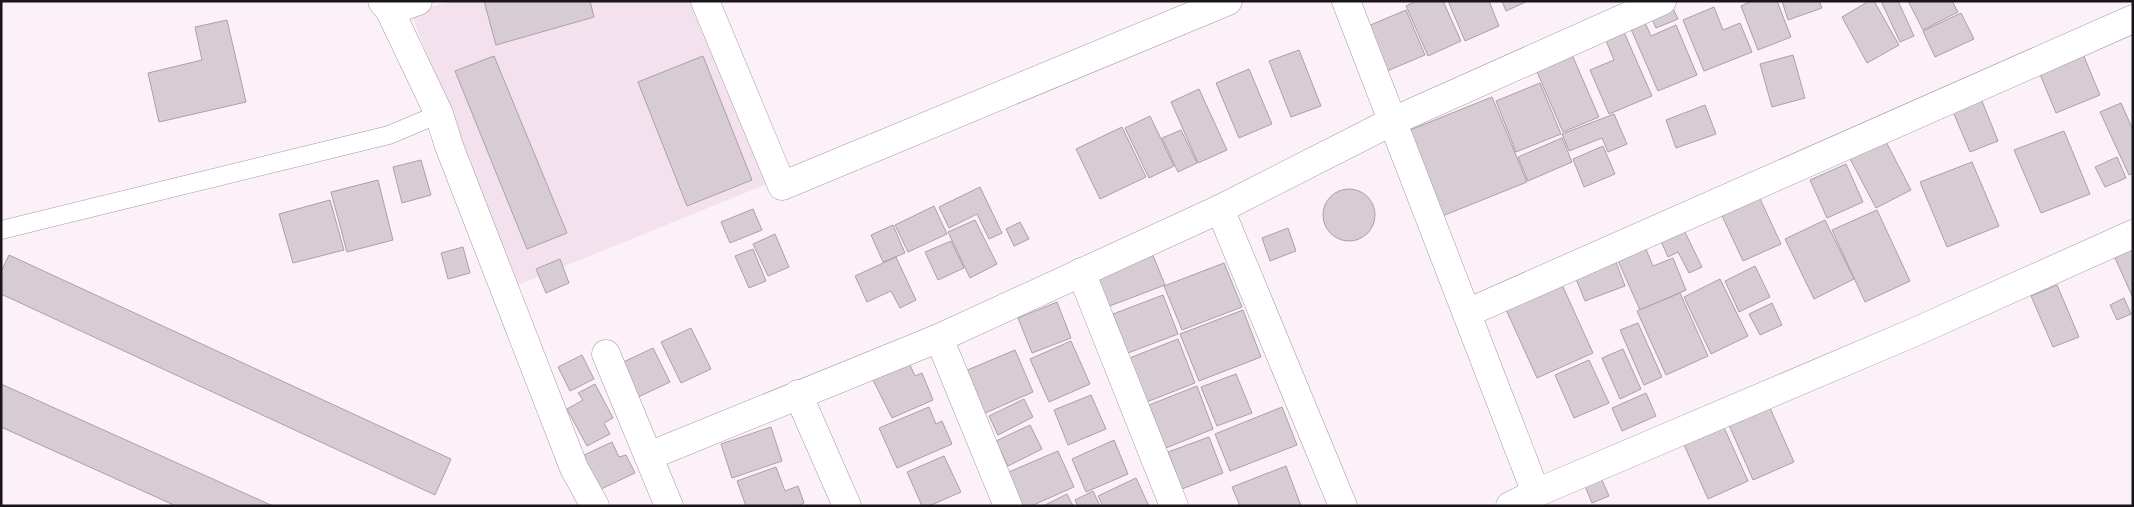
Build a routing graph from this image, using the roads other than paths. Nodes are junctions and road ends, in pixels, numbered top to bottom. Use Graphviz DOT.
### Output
graph roads {
  1 [pos="418,1"];
  2 [pos="705,1"];
  3 [pos="1228,1"];
  4 [pos="1346,1"];
  5 [pos="1662,1"];
  6 [pos="386,6"];
  7 [pos="2133,19"];
  8 [pos="439,114"];
  9 [pos="1391,122"];
  10 [pos="1220,209"];
  11 [pos="1,230"];
  12 [pos="2133,234"];
  13 [pos="1081,272"];
  14 [pos="1467,314"];
  15 [pos="939,338"];
  16 [pos="606,354"];
  17 [pos="798,394"];
  18 [pos="649,456"];
  19 [pos="1536,493"];
  20 [pos="595,506"];
  21 [pos="669,506"];
  22 [pos="847,506"];
  23 [pos="1008,506"];
  24 [pos="1174,506"];
  25 [pos="1343,506"];
  26 [pos="1510,506"];
  1 -- 6 [label="street"];
  2 -- 3 [label="street"];
  4 -- 9 [label="street"];
  5 -- 9 [label="street"];
  6 -- 8 [label="street"];
  7 -- 14 [label="street"];
  8 -- 11 [label="lane"];
  8 -- 20 [label="street"];
  9 -- 10 [label="street"];
  9 -- 14 [label="street"];
  10 -- 13 [label="street"];
  10 -- 25 [label="street"];
  12 -- 19 [label="street"];
  13 -- 15 [label="street"];
  13 -- 24 [label="street"];
  14 -- 19 [label="street"];
  15 -- 17 [label="street"];
  15 -- 23 [label="street"];
  16 -- 18 [label="street"];
  17 -- 18 [label="street"];
  17 -- 22 [label="street"];
  18 -- 21 [label="street"];
  19 -- 26 [label="street"];
}
